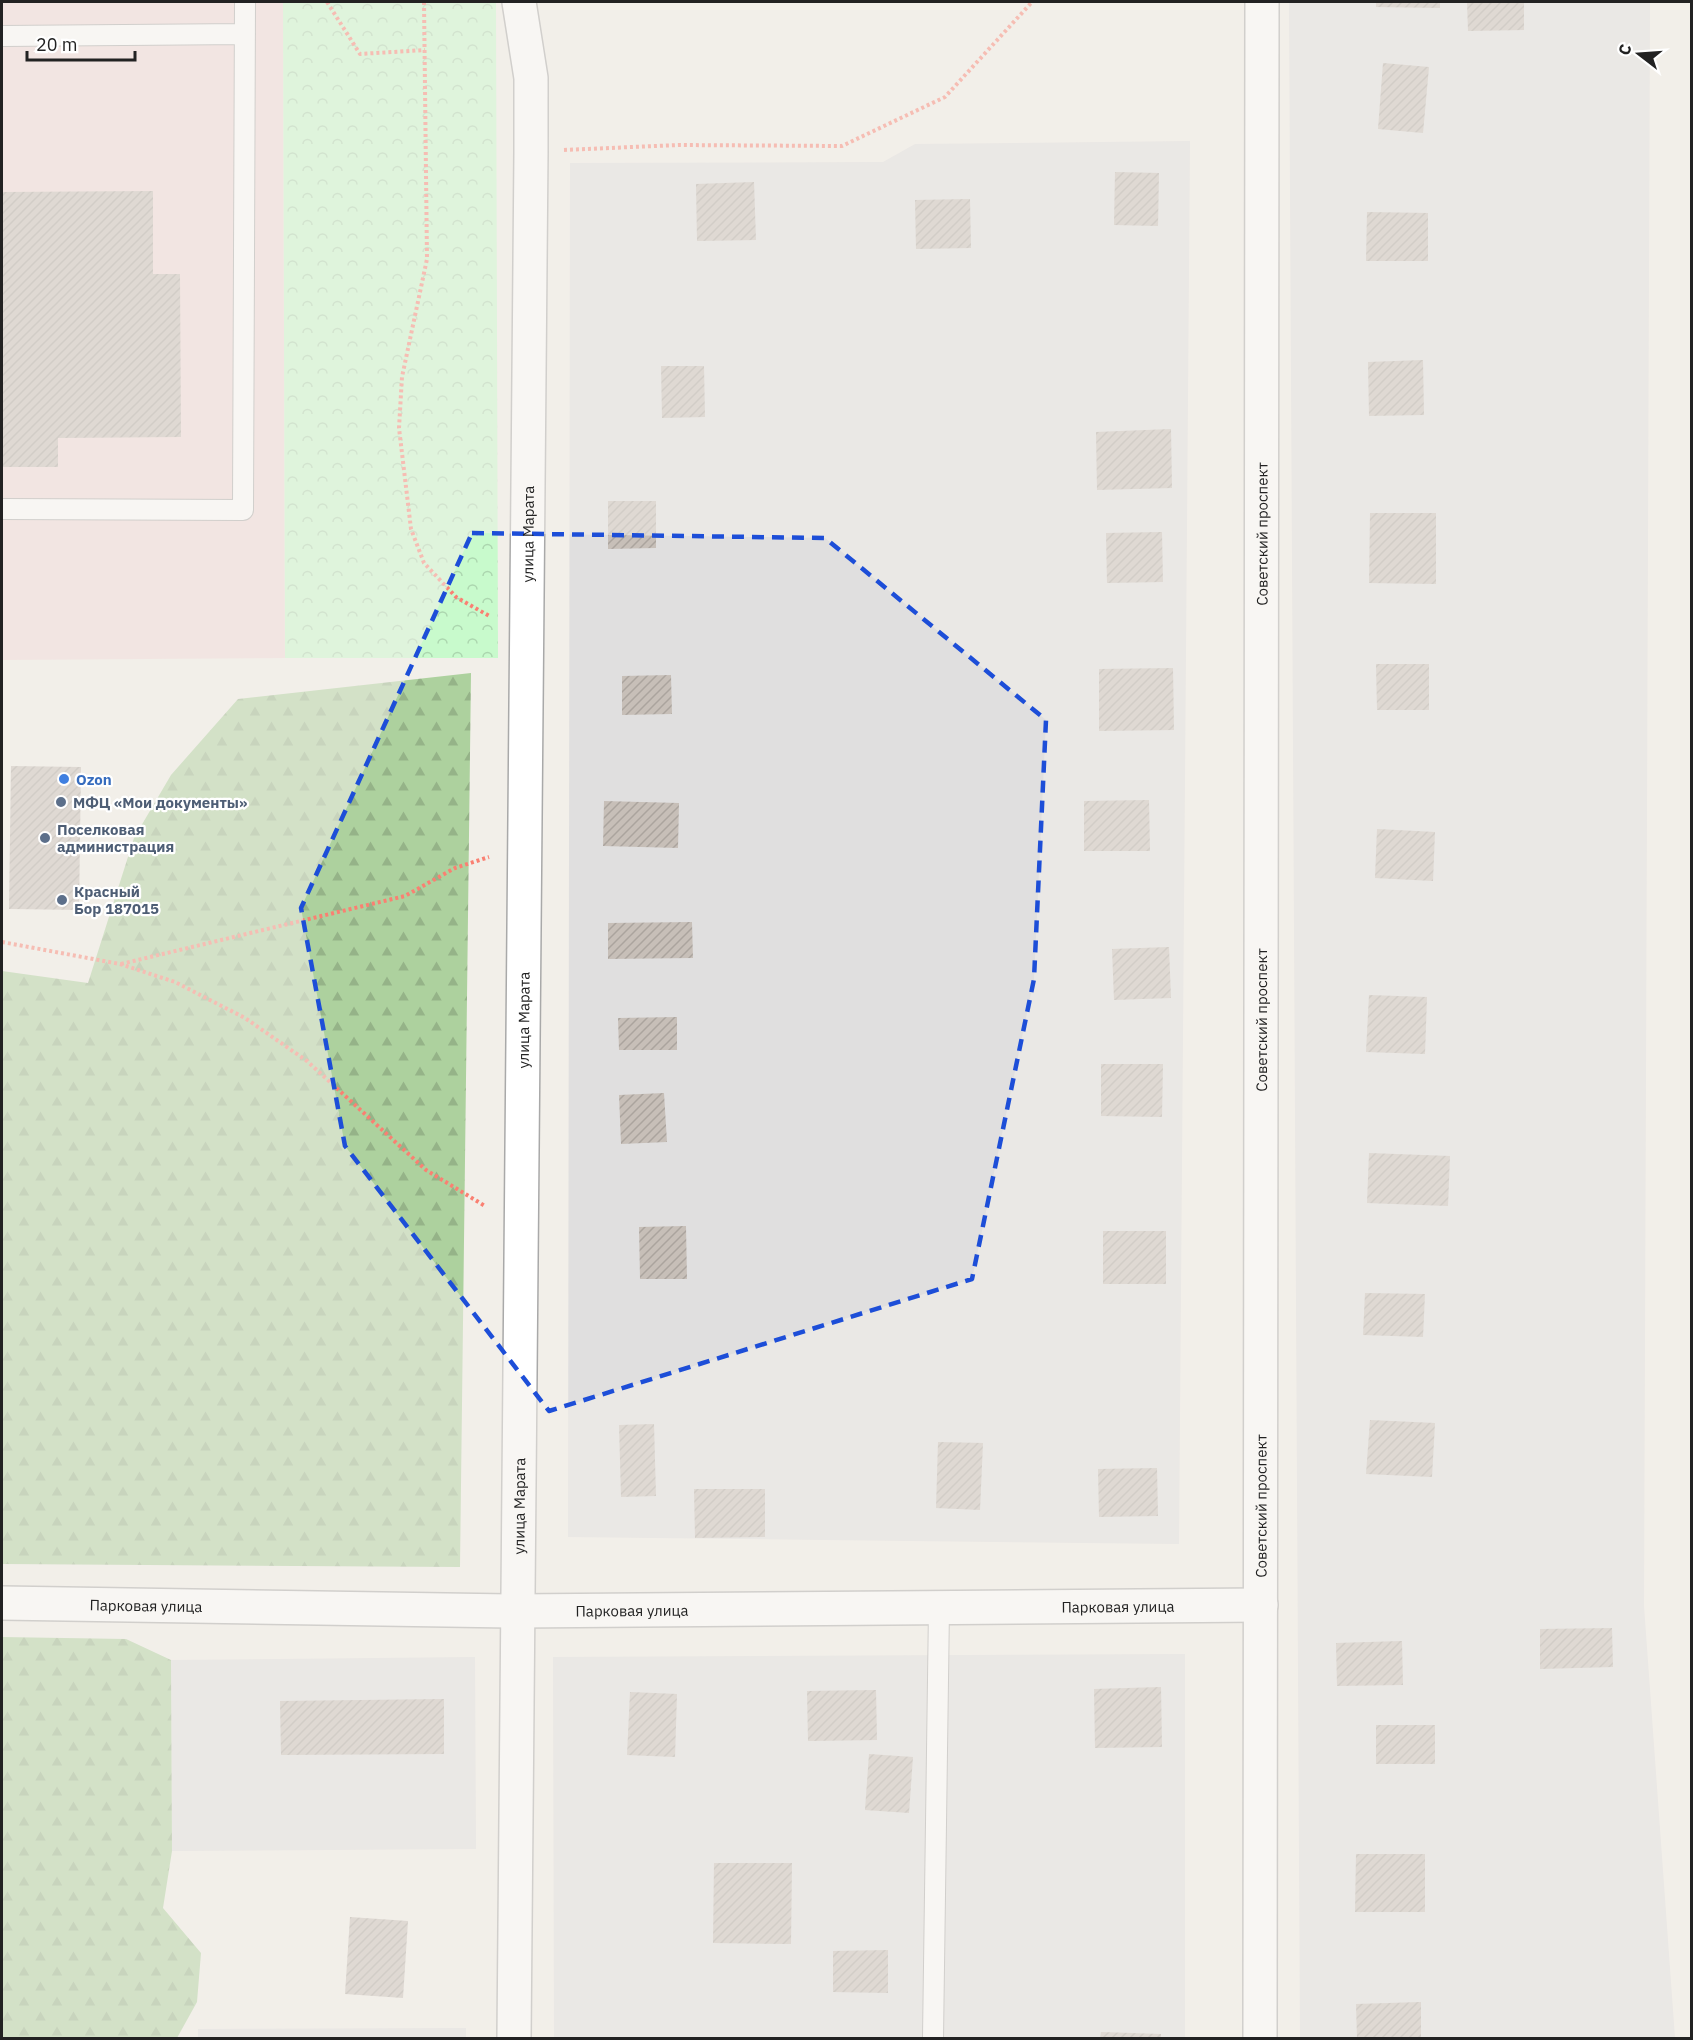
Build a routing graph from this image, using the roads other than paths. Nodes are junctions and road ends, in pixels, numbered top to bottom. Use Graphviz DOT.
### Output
graph roads {
  1 [pos="245,2"];
  2 [pos="519,2"];
  3 [pos="1262,2"];
  4 [pos="245,34"];
  5 [pos="2,36"];
  6 [pos="2,509"];
  7 [pos="2,1603"];
  8 [pos="1261,1605"];
  9 [pos="939,1608"];
  10 [pos="516,1611"];
  11 [pos="514,2038"];
  12 [pos="933,2038"];
  13 [pos="1260,2038"];
  1 -- 4 [label="lane"];
  2 -- 10 [label="street, улица Марата"];
  3 -- 8 [label="street, Советский проспект"];
  4 -- 5 [label="lane"];
  4 -- 6 [label="lane"];
  7 -- 10 [label="street, Парковая улица"];
  8 -- 9 [label="street, Парковая улица"];
  8 -- 13 [label="street, Советский проспект"];
  9 -- 10 [label="street, Парковая улица"];
  9 -- 12 [label="lane"];
  10 -- 11 [label="street, улица Марата"];
}
